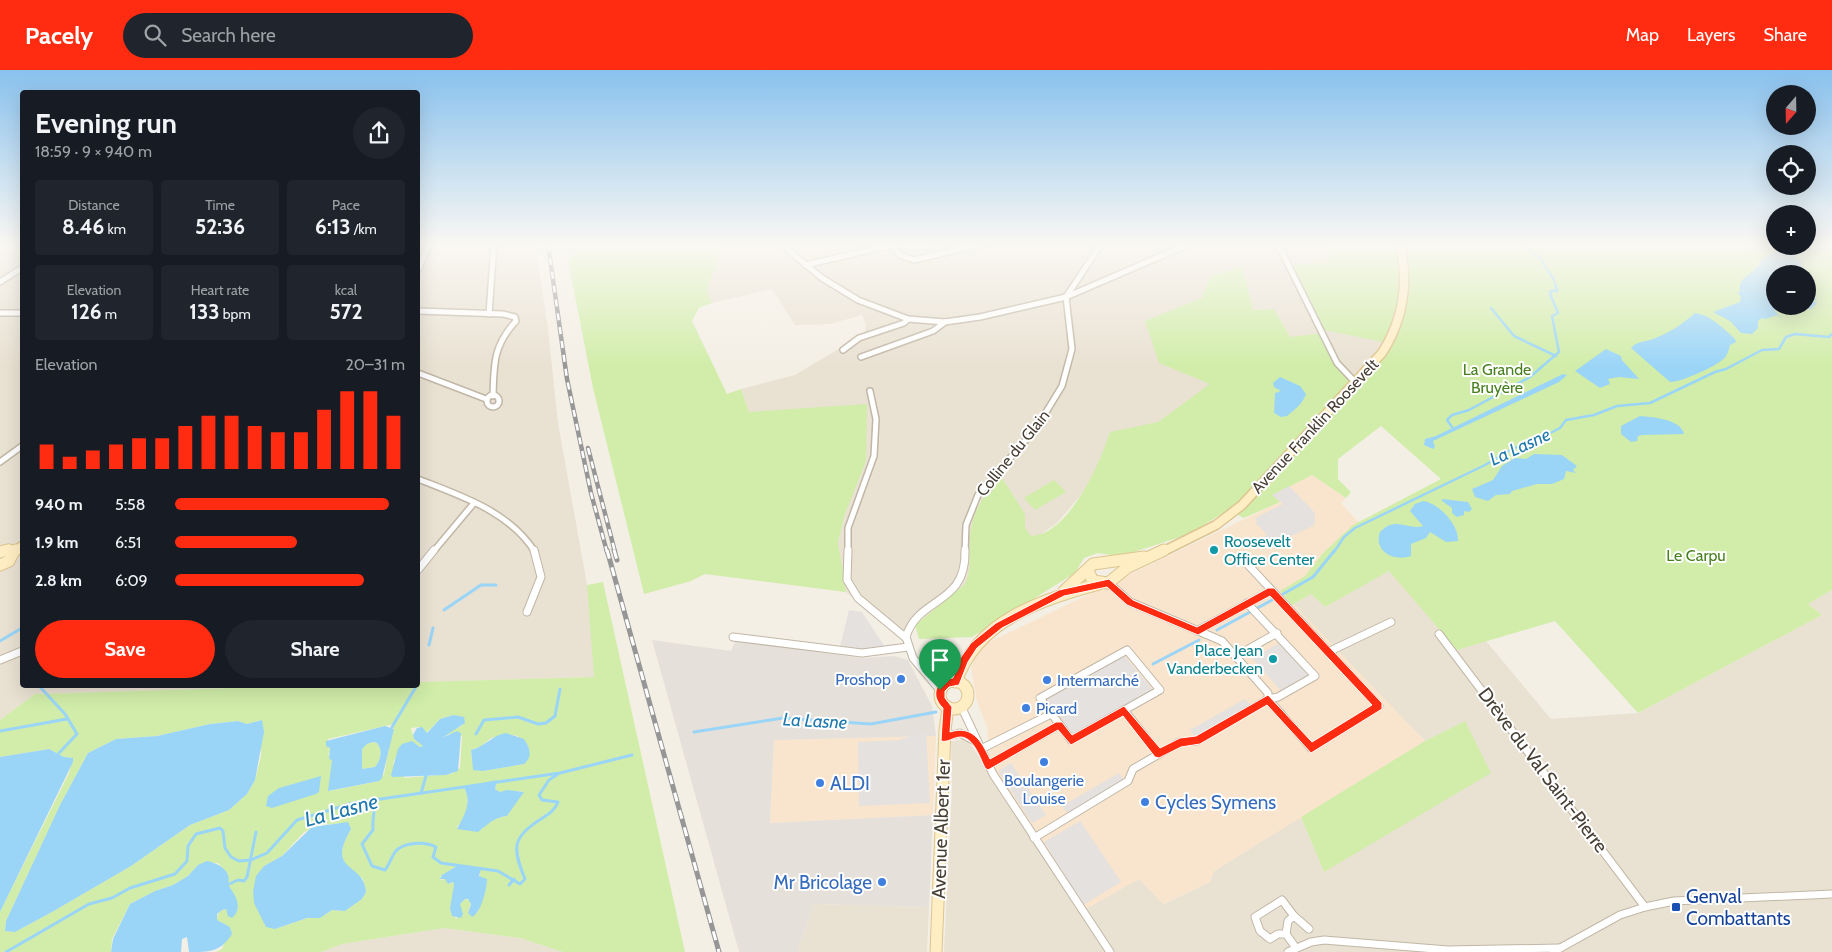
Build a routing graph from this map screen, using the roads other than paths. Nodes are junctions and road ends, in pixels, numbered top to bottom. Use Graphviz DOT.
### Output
graph roads {
  1 [pos="491,285"];
  2 [pos="836,285"];
  3 [pos="1074,285"];
  4 [pos="1093,285"];
  5 [pos="1298,285"];
  6 [pos="1402,285"];
  7 [pos="1066,297"];
  8 [pos="420,311"];
  9 [pos="0,313"];
  10 [pos="20,313"];
  11 [pos="489,314"];
  12 [pos="908,319"];
  13 [pos="945,322"];
  14 [pos="843,350"];
  15 [pos="862,356"];
  16 [pos="420,374"];
  17 [pos="1355,382"];
  18 [pos="870,391"];
  19 [pos="493,396"];
  20 [pos="486,399"];
  21 [pos="20,447"];
  22 [pos="0,462"];
  23 [pos="420,480"];
  24 [pos="474,503"];
  25 [pos="20,547"];
  26 [pos="0,552"];
  27 [pos="13,552"];
  28 [pos="1150,556"];
  29 [pos="1240,556"];
  30 [pos="1104,562"];
  31 [pos="0,565"];
  32 [pos="420,568"];
  33 [pos="1088,571"];
  34 [pos="1107,581"];
  35 [pos="1271,591"];
  36 [pos="1062,593"];
  37 [pos="1247,603"];
  38 [pos="527,612"];
  39 [pos="1391,622"];
  40 [pos="1198,631"];
  41 [pos="1277,633"];
  42 [pos="1439,634"];
  43 [pos="733,637"];
  44 [pos="906,638"];
  45 [pos="908,647"];
  46 [pos="20,652"];
  47 [pos="1328,652"];
  48 [pos="1236,656"];
  49 [pos="0,660"];
  50 [pos="956,682"];
  51 [pos="940,690"];
  52 [pos="1268,699"];
  53 [pos="961,706"];
  54 [pos="948,707"];
  55 [pos="1124,710"];
  56 [pos="1051,714"];
  57 [pos="1059,725"];
  58 [pos="944,738"];
  59 [pos="980,747"];
  60 [pos="1159,754"];
  61 [pos="988,765"];
  62 [pos="1034,838"];
  63 [pos="1832,894"];
  64 [pos="1645,907"];
  65 [pos="1294,916"];
  66 [pos="1308,929"];
  67 [pos="1286,934"];
  68 [pos="1296,948"];
  69 [pos="1556,950"];
  70 [pos="936,952"];
  71 [pos="1110,952"];
  72 [pos="1288,952"];
  1 -- 11 [label="street"];
  2 -- 12 [label="street"];
  3 -- 7 [label="street"];
  4 -- 7 [label="street"];
  5 -- 17 [label="street"];
  6 -- 17 [label="main road, Avenue Franklin Roosevelt"];
  7 -- 13 [label="street"];
  7 -- 44 [label="street, Colline du Glain"];
  8 -- 11 [label="street"];
  9 -- 10 [label="street"];
  11 -- 19 [label="street"];
  12 -- 13 [label="street"];
  12 -- 14 [label="street"];
  13 -- 15 [label="street"];
  16 -- 20 [label="street"];
  17 -- 28 [label="main road, Avenue Franklin Roosevelt"];
  18 -- 44 [label="street"];
  19 -- 20 [label="street"];
  19 -- 20 [label="street"];
  21 -- 22 [label="street"];
  23 -- 24 [label="street"];
  24 -- 32 [label="street"];
  24 -- 38 [label="street"];
  25 -- 27 [label="main road"];
  26 -- 27 [label="main road"];
  27 -- 31 [label="main road"];
  28 -- 30 [label="main road, Avenue Franklin Roosevelt"];
  28 -- 34 [label="main road, Avenue Franklin Roosevelt"];
  29 -- 35 [label="street"];
  30 -- 33 [label="main road"];
  30 -- 34 [label="main road"];
  33 -- 34 [label="main road"];
  33 -- 36 [label="main road, Avenue Franklin Roosevelt"];
  34 -- 36 [label="main road, Avenue Franklin Roosevelt"];
  34 -- 40 [label="street"];
  35 -- 37 [label="street"];
  35 -- 47 [label="street"];
  36 -- 50 [label="main road, Avenue Franklin Roosevelt"];
  37 -- 40 [label="street"];
  37 -- 41 [label="street"];
  39 -- 47 [label="street"];
  40 -- 48 [label="street"];
  41 -- 48 [label="street"];
  41 -- 52 [label="street"];
  42 -- 64 [label="street, Drève du Val Saint-Pierre"];
  43 -- 45 [label="street"];
  44 -- 45 [label="street"];
  45 -- 51 [label="street"];
  46 -- 49 [label="street"];
  47 -- 52 [label="street"];
  48 -- 52 [label="street"];
  50 -- 51 [label="main road"];
  50 -- 53 [label="main road"];
  51 -- 54 [label="main road"];
  52 -- 60 [label="street"];
  53 -- 54 [label="main road"];
  53 -- 59 [label="street"];
  54 -- 58 [label="main road, Avenue Albert 1er"];
  55 -- 56 [label="street"];
  55 -- 57 [label="street"];
  55 -- 60 [label="street"];
  56 -- 57 [label="street"];
  56 -- 59 [label="street"];
  57 -- 61 [label="street"];
  58 -- 59 [label="street"];
  58 -- 70 [label="main road, Avenue Albert 1er"];
  59 -- 61 [label="street"];
  60 -- 62 [label="street"];
  61 -- 62 [label="street"];
  62 -- 71 [label="street"];
  63 -- 64 [label="street"];
  64 -- 69 [label="street"];
  65 -- 66 [label="street"];
  65 -- 67 [label="street"];
  65 -- 67 [label="street"];
  67 -- 68 [label="street"];
  68 -- 69 [label="street"];
  68 -- 72 [label="street"];
}
